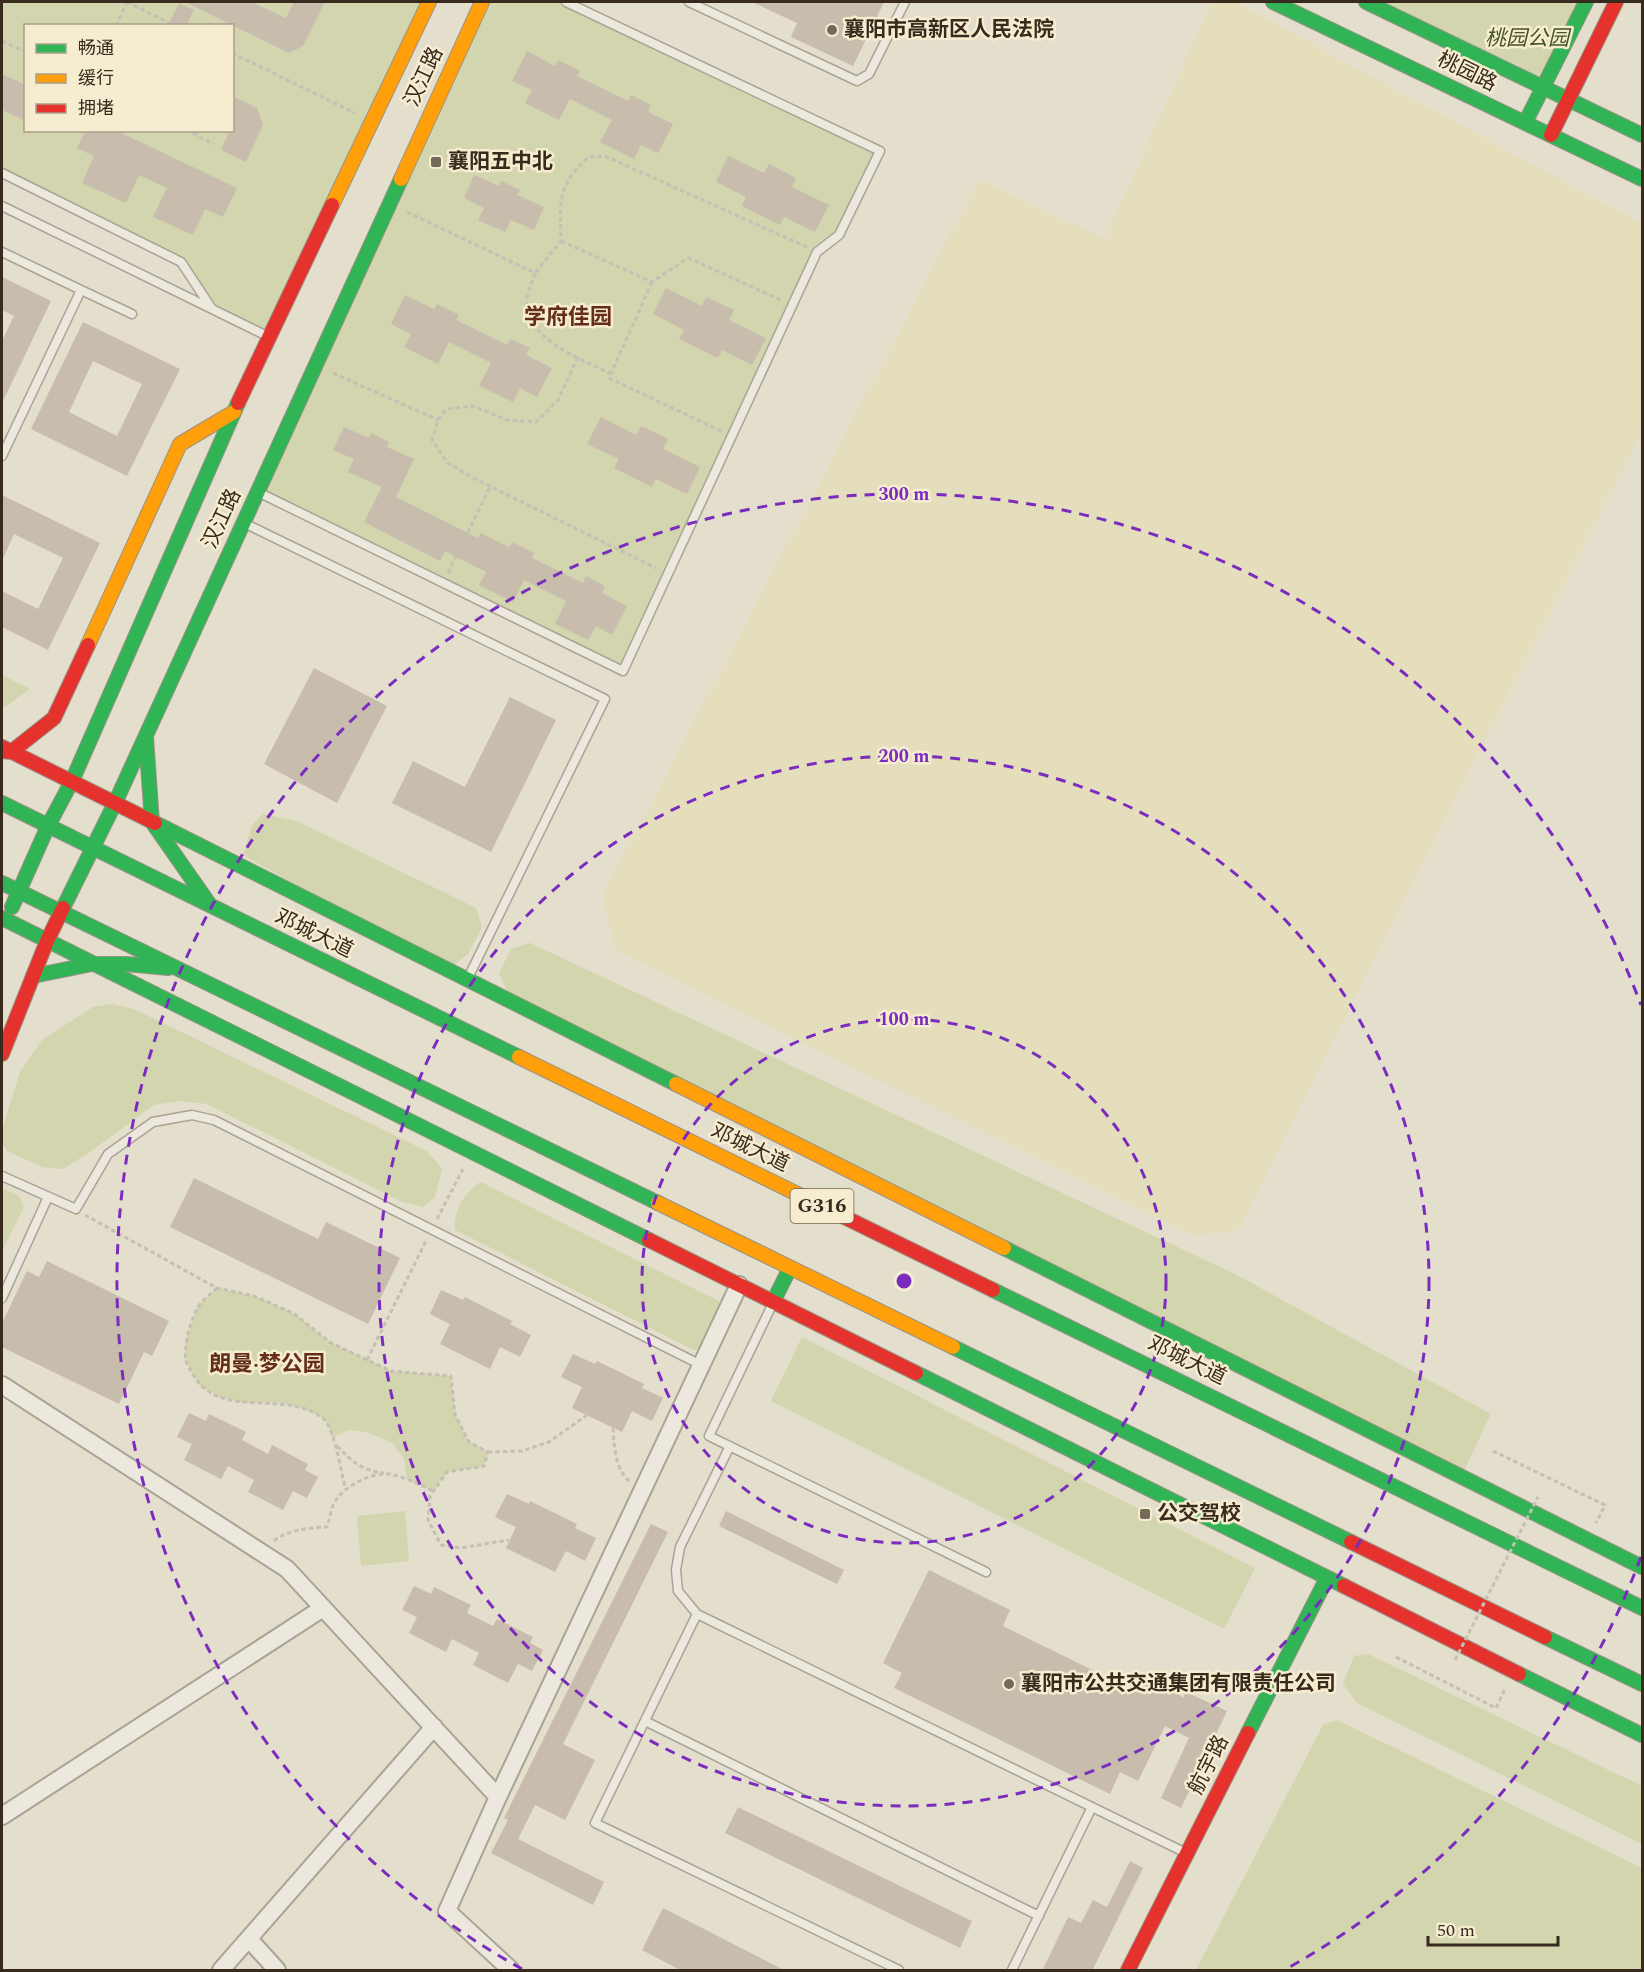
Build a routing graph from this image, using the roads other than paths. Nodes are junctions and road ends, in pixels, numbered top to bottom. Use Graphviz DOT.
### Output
graph roads {
  1 [pos="429,2"];
  2 [pos="482,2"];
  3 [pos="566,2"];
  4 [pos="689,2"];
  5 [pos="905,2"];
  6 [pos="1273,2"];
  7 [pos="1366,2"];
  8 [pos="1586,2"];
  9 [pos="1616,2"];
  10 [pos="1544,88"];
  11 [pos="1568,99"];
  12 [pos="1525,123"];
  13 [pos="1551,135"];
  14 [pos="1642,135"];
  15 [pos="2,173"];
  16 [pos="1642,179"];
  17 [pos="2,206"];
  18 [pos="2,252"];
  19 [pos="81,290"];
  20 [pos="212,309"];
  21 [pos="132,314"];
  22 [pos="269,337"];
  23 [pos="234,412"];
  24 [pos="2,453"];
  25 [pos="257,492"];
  26 [pos="243,522"];
  27 [pos="146,734"];
  28 [pos="5,750"];
  29 [pos="72,781"];
  30 [pos="2,803"];
  31 [pos="115,803"];
  32 [pos="152,822"];
  33 [pos="48,826"];
  34 [pos="93,848"];
  35 [pos="2,883"];
  36 [pos="19,892"];
  37 [pos="212,907"];
  38 [pos="62,913"];
  39 [pos="3,924"];
  40 [pos="47,941"];
  41 [pos="92,964"];
  42 [pos="175,968"];
  43 [pos="33,976"];
  44 [pos="467,979"];
  45 [pos="2,1054"];
  46 [pos="2,1176"];
  47 [pos="48,1197"];
  48 [pos="789,1268"];
  49 [pos="739,1286"];
  50 [pos="2,1298"];
  51 [pos="773,1302"];
  52 [pos="701,1365"];
  53 [pos="2,1385"];
  54 [pos="730,1446"];
  55 [pos="1642,1567"];
  56 [pos="986,1572"];
  57 [pos="1327,1578"];
  58 [pos="323,1608"];
  59 [pos="1642,1608"];
  60 [pos="697,1614"];
  61 [pos="1642,1684"];
  62 [pos="645,1721"];
  63 [pos="434,1727"];
  64 [pos="1642,1735"];
  65 [pos="498,1797"];
  66 [pos="1092,1807"];
  67 [pos="2,1816"];
  68 [pos="1187,1853"];
  69 [pos="1039,1916"];
  70 [pos="249,1939"];
  71 [pos="221,1971"];
  72 [pos="277,1971"];
  73 [pos="511,1971"];
  74 [pos="899,1971"];
  75 [pos="1012,1971"];
  76 [pos="1128,1971"];
  1 -- 22 [label="main road, 汉江路"];
  2 -- 25 [label="main road, 汉江路"];
  3 -- 25 [label="lane"];
  4 -- 5 [label="lane"];
  6 -- 12 [label="main road, 桃园路"];
  7 -- 10 [label="main road, 桃园路"];
  8 -- 10 [label="main road"];
  9 -- 11 [label="main road"];
  10 -- 11 [label="main road, 桃园路"];
  10 -- 12 [label="main road"];
  11 -- 13 [label="main road"];
  11 -- 14 [label="main road, 桃园路"];
  12 -- 13 [label="main road, 桃园路"];
  13 -- 16 [label="main road, 桃园路"];
  15 -- 20 [label="lane"];
  17 -- 20 [label="lane"];
  18 -- 19 [label="lane"];
  19 -- 21 [label="lane"];
  19 -- 24 [label="lane"];
  20 -- 22 [label="lane"];
  22 -- 23 [label="main road, 汉江路"];
  23 -- 28 [label="main road"];
  23 -- 29 [label="main road, 汉江路"];
  25 -- 26 [label="main road, 汉江路"];
  26 -- 27 [label="main road, 汉江路"];
  26 -- 44 [label="lane"];
  27 -- 31 [label="main road, 汉江路"];
  27 -- 32 [label="main road"];
  28 -- 29 [label="main road"];
  29 -- 31 [label="main road"];
  29 -- 33 [label="main road, 汉江路"];
  30 -- 33 [label="main road, 邓城大道 / G316"];
  31 -- 32 [label="main road"];
  31 -- 34 [label="main road, 汉江路"];
  32 -- 37 [label="main road"];
  32 -- 44 [label="main road"];
  33 -- 34 [label="main road, 邓城大道 / G316"];
  33 -- 36 [label="main road, 汉江路"];
  34 -- 37 [label="main road, 邓城大道 / G316"];
  34 -- 38 [label="main road, 汉江路"];
  35 -- 36 [label="main road"];
  36 -- 38 [label="main road"];
  36 -- 39 [label="main road, 汉江路"];
  37 -- 59 [label="main road, 邓城大道 / G316"];
  38 -- 40 [label="main road, 汉江路"];
  38 -- 42 [label="main road"];
  39 -- 40 [label="main road"];
  40 -- 41 [label="main road"];
  40 -- 43 [label="main road, 汉江路"];
  41 -- 42 [label="main road"];
  41 -- 43 [label="main road"];
  41 -- 49 [label="main road"];
  42 -- 48 [label="main road"];
  43 -- 45 [label="main road, 汉江路"];
  44 -- 55 [label="main road"];
  46 -- 47 [label="lane"];
  47 -- 50 [label="lane"];
  47 -- 52 [label="lane"];
  48 -- 51 [label="main road"];
  48 -- 61 [label="main road"];
  49 -- 51 [label="main road"];
  49 -- 52 [label="street"];
  51 -- 54 [label="lane"];
  51 -- 57 [label="main road"];
  52 -- 65 [label="street"];
  53 -- 58 [label="street"];
  54 -- 56 [label="lane"];
  54 -- 60 [label="lane"];
  57 -- 64 [label="main road"];
  57 -- 68 [label="main road, 航宇路"];
  58 -- 63 [label="street"];
  58 -- 67 [label="street"];
  60 -- 62 [label="lane"];
  60 -- 66 [label="lane"];
  62 -- 69 [label="lane"];
  62 -- 74 [label="lane"];
  63 -- 65 [label="street"];
  63 -- 70 [label="street"];
  65 -- 73 [label="street"];
  66 -- 68 [label="lane"];
  66 -- 69 [label="lane"];
  68 -- 76 [label="main road, 航宇路"];
  69 -- 75 [label="lane"];
  70 -- 71 [label="street"];
  70 -- 72 [label="street"];
}
